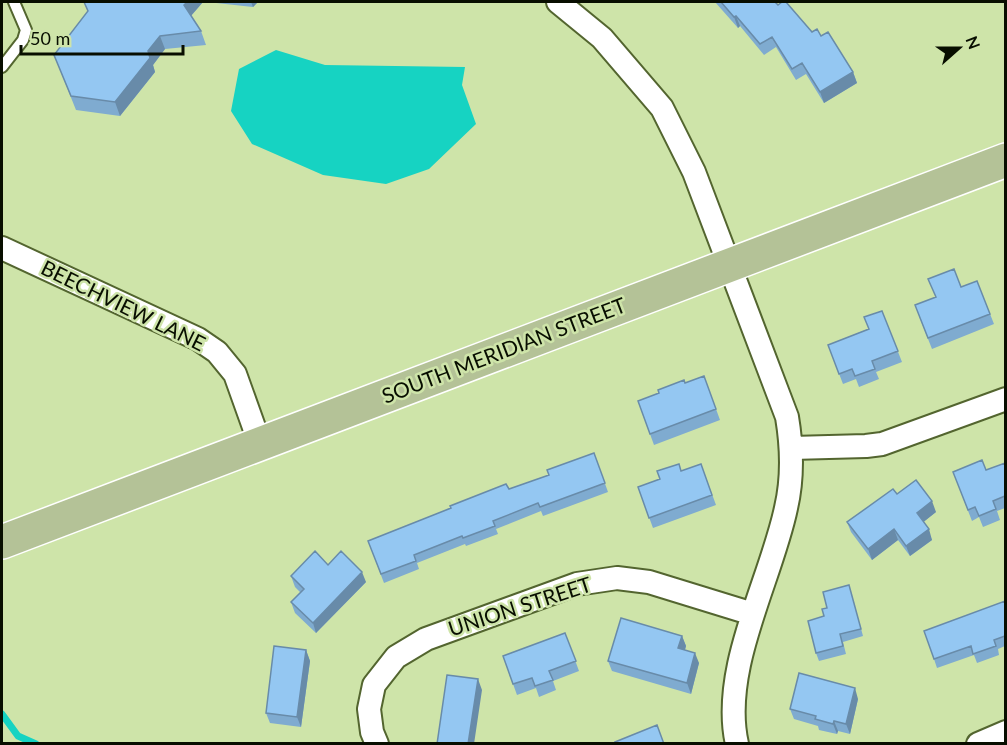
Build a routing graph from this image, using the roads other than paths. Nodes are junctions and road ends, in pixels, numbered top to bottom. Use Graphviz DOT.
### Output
graph roads {
  1 [pos="14,2"];
  2 [pos="558,2"];
  3 [pos="2,67"];
  4 [pos="1005,160"];
  5 [pos="2,248"];
  6 [pos="730,265"];
  7 [pos="1005,399"];
  8 [pos="260,444"];
  9 [pos="792,448"];
  10 [pos="2,542"];
  11 [pos="753,615"];
  12 [pos="1005,732"];
  13 [pos="377,744"];
  14 [pos="737,744"];
  15 [pos="978,744"];
  1 -- 3 [label="lane"];
  2 -- 6 [label="street"];
  4 -- 6 [label="main road, SOUTH MERIDIAN STREET"];
  5 -- 8 [label="street, BEECHVIEW LANE"];
  6 -- 8 [label="main road, SOUTH MERIDIAN STREET"];
  6 -- 9 [label="street"];
  7 -- 9 [label="street"];
  8 -- 10 [label="main road, SOUTH MERIDIAN STREET"];
  9 -- 11 [label="street"];
  11 -- 13 [label="street, UNION STREET"];
  11 -- 14 [label="street"];
  12 -- 15 [label="street"];
}
